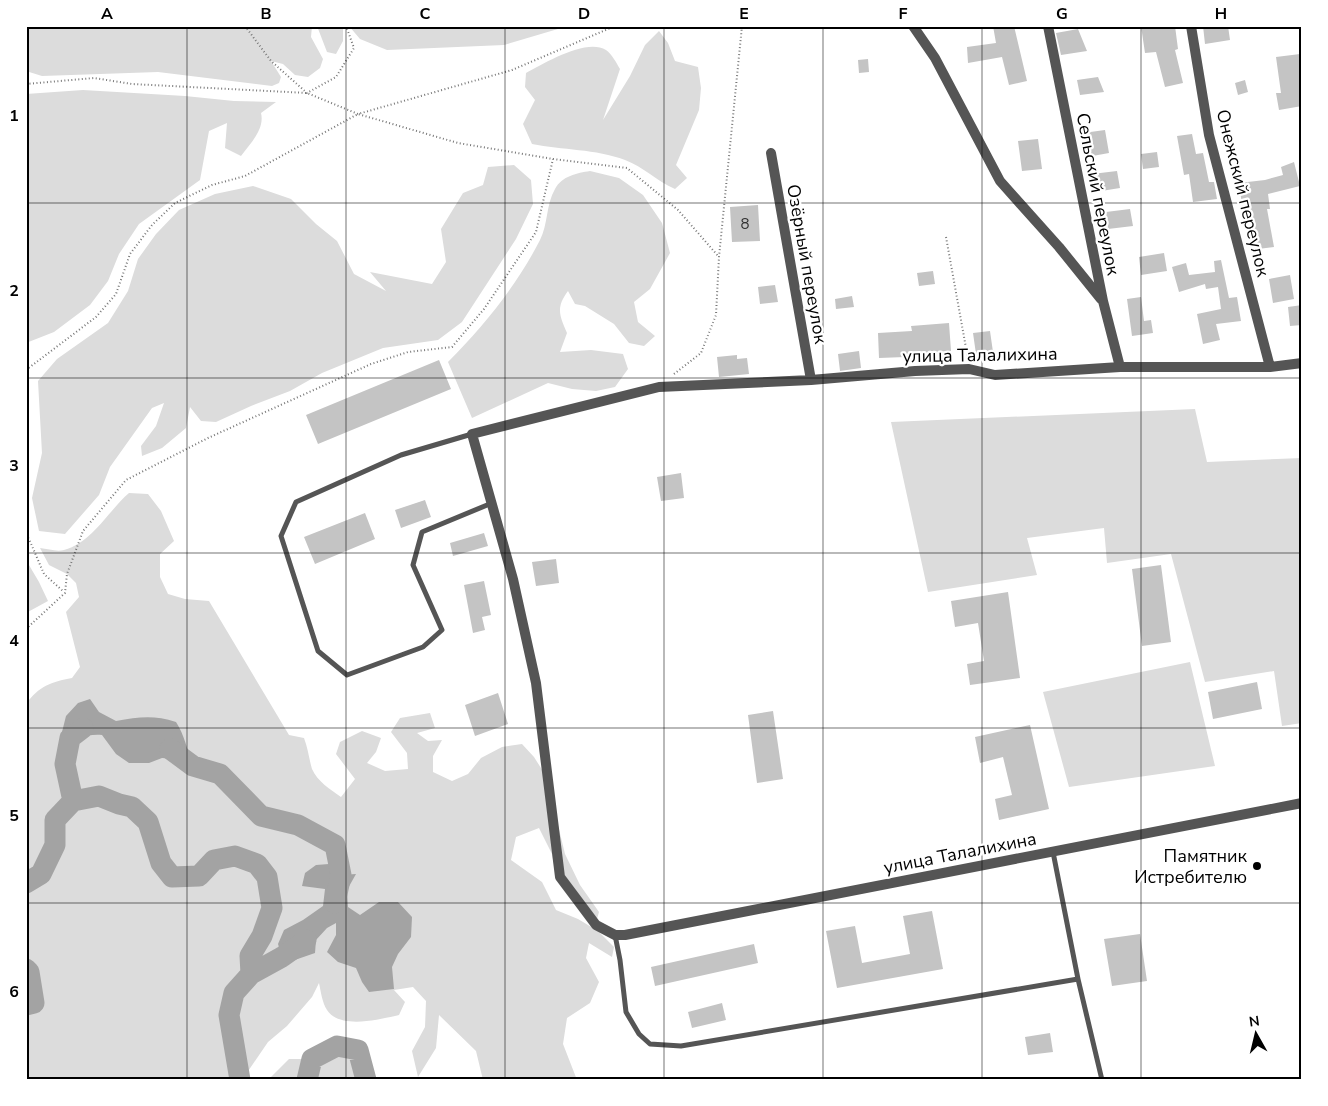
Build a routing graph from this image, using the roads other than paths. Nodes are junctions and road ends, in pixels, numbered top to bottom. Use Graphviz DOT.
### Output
graph roads {
  1 [pos="914,26"];
  2 [pos="1048,26"];
  3 [pos="1191,26"];
  4 [pos="771,153"];
  5 [pos="1103,301"];
  6 [pos="1302,364"];
  7 [pos="1270,367"];
  8 [pos="1120,368"];
  9 [pos="811,380"];
  10 [pos="472,434"];
  11 [pos="492,503"];
  12 [pos="1302,803"];
  13 [pos="1053,852"];
  14 [pos="620,935"];
  15 [pos="1078,979"];
  16 [pos="1102,1080"];
  1 -- 5 [label="street"];
  2 -- 5 [label="street, Сельский переулок"];
  3 -- 7 [label="street, Онежский переулок"];
  4 -- 9 [label="street, Озёрный переулок"];
  5 -- 8 [label="street, Сельский переулок"];
  6 -- 7 [label="street, улица Талалихина"];
  7 -- 8 [label="street, улица Талалихина"];
  8 -- 9 [label="street, улица Талалихина"];
  9 -- 10 [label="street, улица Талалихина"];
  10 -- 11 [label="street"];
  10 -- 11 [label="lane"];
  11 -- 14 [label="street"];
  12 -- 13 [label="street, улица Талалихина"];
  13 -- 14 [label="street, улица Талалихина"];
  13 -- 15 [label="lane"];
  14 -- 15 [label="lane"];
  15 -- 16 [label="lane"];
}
